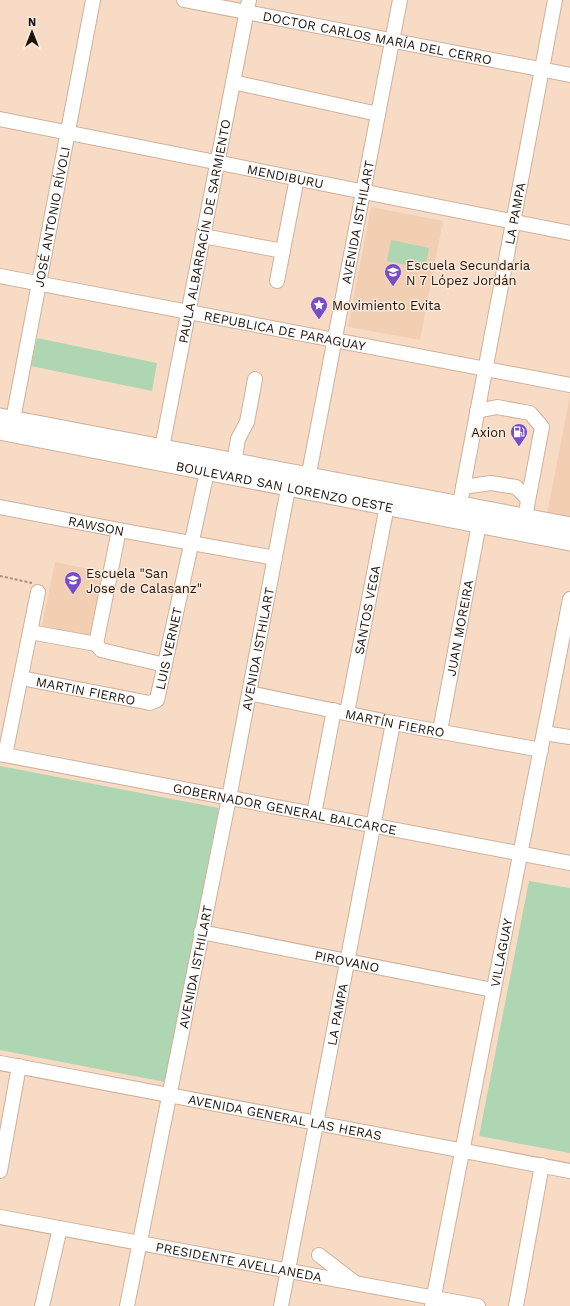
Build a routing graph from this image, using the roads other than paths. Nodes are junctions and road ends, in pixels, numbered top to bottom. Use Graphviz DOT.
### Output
graph roads {
  1 [pos="92,0"];
  2 [pos="184,0"];
  3 [pos="400,0"];
  4 [pos="555,0"];
  5 [pos="247,6"];
  6 [pos="392,42"];
  7 [pos="542,70"];
  8 [pos="570,75"];
  9 [pos="233,82"];
  10 [pos="378,114"];
  11 [pos="0,119"];
  12 [pos="68,132"];
  13 [pos="218,163"];
  14 [pos="297,178"];
  15 [pos="363,191"];
  16 [pos="513,222"];
  17 [pos="570,233"];
  18 [pos="203,236"];
  19 [pos="283,251"];
  20 [pos="0,276"];
  21 [pos="277,281"];
  22 [pos="38,284"];
  23 [pos="188,313"];
  24 [pos="334,340"];
  25 [pos="485,369"];
  26 [pos="256,379"];
  27 [pos="570,385"];
  28 [pos="477,411"];
  29 [pos="6,425"];
  30 [pos="160,455"];
  31 [pos="234,463"];
  32 [pos="207,472"];
  33 [pos="306,475"];
  34 [pos="292,488"];
  35 [pos="460,502"];
  36 [pos="387,506"];
  37 [pos="0,507"];
  38 [pos="527,508"];
  39 [pos="479,524"];
  40 [pos="570,526"];
  41 [pos="119,530"];
  42 [pos="570,542"];
  43 [pos="192,544"];
  44 [pos="275,558"];
  45 [pos="38,592"];
  46 [pos="570,599"];
  47 [pos="30,632"];
  48 [pos="96,644"];
  49 [pos="166,665"];
  50 [pos="20,678"];
  51 [pos="249,693"];
  52 [pos="150,703"];
  53 [pos="340,712"];
  54 [pos="392,722"];
  55 [pos="440,731"];
  56 [pos="544,732"];
  57 [pos="570,737"];
  58 [pos="541,750"];
  59 [pos="3,754"];
  60 [pos="229,798"];
  61 [pos="314,814"];
  62 [pos="372,824"];
  63 [pos="522,854"];
  64 [pos="570,863"];
  65 [pos="201,932"];
  66 [pos="346,961"];
  67 [pos="494,990"];
  68 [pos="0,1063"];
  69 [pos="19,1066"];
  70 [pos="169,1095"];
  71 [pos="315,1123"];
  72 [pos="464,1150"];
  73 [pos="542,1166"];
  74 [pos="0,1171"];
  75 [pos="570,1171"];
  76 [pos="0,1217"];
  77 [pos="60,1228"];
  78 [pos="140,1243"];
  79 [pos="319,1255"];
  80 [pos="288,1271"];
  81 [pos="356,1284"];
  82 [pos="433,1302"];
  83 [pos="42,1306"];
  84 [pos="127,1306"];
  85 [pos="281,1306"];
  86 [pos="478,1306"];
  87 [pos="516,1306"];
  1 -- 12 [label="street, JOSÉ ANTONIO RÍVOLI"];
  2 -- 5 [label="street, DOCTOR CARLOS MARÍA DEL CERRO"];
  3 -- 6 [label="street, AVENIDA ISTHILART"];
  4 -- 7 [label="street, LA PAMPA"];
  5 -- 6 [label="street, DOCTOR CARLOS MARÍA DEL CERRO"];
  5 -- 9 [label="street, PAULA ALBARRACÍN DE SARMIENTO"];
  6 -- 7 [label="street, DOCTOR CARLOS MARÍA DEL CERRO"];
  6 -- 10 [label="street, AVENIDA ISTHILART"];
  7 -- 8 [label="street, DOCTOR CARLOS MARÍA DEL CERRO"];
  7 -- 16 [label="street, LA PAMPA"];
  9 -- 10 [label="street"];
  9 -- 13 [label="street, PAULA ALBARRACÍN DE SARMIENTO"];
  10 -- 15 [label="street, AVENIDA ISTHILART"];
  11 -- 12 [label="street, MENDIBURU"];
  12 -- 13 [label="street, MENDIBURU"];
  12 -- 22 [label="street, JOSÉ ANTONIO RÍVOLI"];
  13 -- 14 [label="street, MENDIBURU"];
  13 -- 18 [label="street, PAULA ALBARRACÍN DE SARMIENTO"];
  14 -- 15 [label="street, MENDIBURU"];
  14 -- 19 [label="street"];
  15 -- 16 [label="street, MENDIBURU"];
  15 -- 24 [label="street, AVENIDA ISTHILART"];
  16 -- 17 [label="street, MENDIBURU"];
  16 -- 25 [label="street, LA PAMPA"];
  18 -- 19 [label="street"];
  18 -- 23 [label="street, PAULA ALBARRACÍN DE SARMIENTO"];
  19 -- 21 [label="street"];
  20 -- 22 [label="street, REPUBLICA DE PARAGUAY"];
  22 -- 23 [label="street, REPUBLICA DE PARAGUAY"];
  22 -- 29 [label="street, JOSÉ ANTONIO RÍVOLI"];
  23 -- 24 [label="street, REPUBLICA DE PARAGUAY"];
  23 -- 30 [label="street, PAULA ALBARRACÍN DE SARMIENTO"];
  24 -- 25 [label="street, REPUBLICA DE PARAGUAY"];
  24 -- 33 [label="street, AVENIDA ISTHILART"];
  25 -- 27 [label="street, REPUBLICA DE PARAGUAY"];
  25 -- 28 [label="street, LA PAMPA"];
  26 -- 31 [label="street"];
  28 -- 35 [label="street, LA PAMPA"];
  28 -- 38 [label="street"];
  29 -- 30 [label="main road, BOULEVARD SAN LORENZO OESTE"];
  30 -- 31 [label="main road, BOULEVARD SAN LORENZO OESTE"];
  30 -- 32 [label="main road, BOULEVARD SAN LORENZO OESTE"];
  31 -- 33 [label="main road, BOULEVARD SAN LORENZO OESTE"];
  32 -- 34 [label="main road, BOULEVARD SAN LORENZO OESTE"];
  32 -- 43 [label="street, LUIS VERNET"];
  33 -- 34 [label="street, AVENIDA ISTHILART"];
  33 -- 35 [label="main road, BOULEVARD SAN LORENZO OESTE"];
  34 -- 36 [label="main road, BOULEVARD SAN LORENZO OESTE"];
  34 -- 44 [label="street, AVENIDA ISTHILART"];
  35 -- 36 [label="main road, BOULEVARD SAN LORENZO OESTE"];
  35 -- 38 [label="main road, BOULEVARD SAN LORENZO OESTE"];
  35 -- 38 [label="street"];
  35 -- 39 [label="main road, BOULEVARD SAN LORENZO OESTE"];
  36 -- 53 [label="street, SANTOS VEGA"];
  37 -- 41 [label="street, RAWSON"];
  38 -- 40 [label="main road, BOULEVARD SAN LORENZO OESTE"];
  39 -- 42 [label="main road, BOULEVARD SAN LORENZO OESTE"];
  39 -- 55 [label="street, JUAN MOREIRA"];
  41 -- 43 [label="street, RAWSON"];
  41 -- 48 [label="street"];
  43 -- 44 [label="street, RAWSON"];
  43 -- 49 [label="street, LUIS VERNET"];
  44 -- 51 [label="street, AVENIDA ISTHILART"];
  45 -- 47 [label="street"];
  46 -- 56 [label="street, VILLAGUAY"];
  47 -- 48 [label="street"];
  47 -- 50 [label="street"];
  48 -- 49 [label="street"];
  49 -- 52 [label="street, LUIS VERNET"];
  50 -- 52 [label="street, MARTIN FIERRO"];
  50 -- 59 [label="street"];
  51 -- 53 [label="street, MARTÍN FIERRO"];
  51 -- 60 [label="street, AVENIDA ISTHILART"];
  53 -- 54 [label="street, MARTÍN FIERRO"];
  53 -- 61 [label="street, SANTOS VEGA"];
  54 -- 55 [label="street, MARTÍN FIERRO"];
  54 -- 62 [label="street, LA PAMPA"];
  55 -- 58 [label="street, MARTÍN FIERRO"];
  56 -- 57 [label="street"];
  56 -- 58 [label="street, VILLAGUAY"];
  58 -- 63 [label="street, VILLAGUAY"];
  59 -- 60 [label="street, GOBERNADOR GENERAL BALCARCE"];
  60 -- 61 [label="street, GOBERNADOR GENERAL BALCARCE"];
  60 -- 65 [label="street, AVENIDA ISTHILART"];
  61 -- 62 [label="street, GOBERNADOR GENERAL BALCARCE"];
  62 -- 63 [label="street, GOBERNADOR GENERAL BALCARCE"];
  62 -- 66 [label="street, LA PAMPA"];
  63 -- 64 [label="street, GOBERNADOR GENERAL BALCARCE"];
  63 -- 67 [label="street, VILLAGUAY"];
  65 -- 66 [label="street, PIROVANO"];
  65 -- 70 [label="street, AVENIDA ISTHILART"];
  66 -- 67 [label="street, PIROVANO"];
  66 -- 71 [label="street, LA PAMPA"];
  67 -- 72 [label="street, VILLAGUAY"];
  68 -- 69 [label="street, AVENIDA GENERAL LAS HERAS"];
  69 -- 70 [label="street, AVENIDA GENERAL LAS HERAS"];
  69 -- 74 [label="street"];
  70 -- 71 [label="street, AVENIDA GENERAL LAS HERAS"];
  70 -- 78 [label="street, AVENIDA ISTHILART"];
  71 -- 72 [label="street, AVENIDA GENERAL LAS HERAS"];
  71 -- 80 [label="street, LA PAMPA"];
  72 -- 73 [label="street, AVENIDA GENERAL LAS HERAS"];
  72 -- 82 [label="street, VILLAGUAY"];
  73 -- 75 [label="street, AVENIDA GENERAL LAS HERAS"];
  73 -- 87 [label="street"];
  76 -- 77 [label="street, PRESIDENTE AVELLANEDA"];
  77 -- 78 [label="street, PRESIDENTE AVELLANEDA"];
  77 -- 83 [label="street"];
  78 -- 80 [label="street, PRESIDENTE AVELLANEDA"];
  78 -- 84 [label="street, AVENIDA ISTHILART"];
  79 -- 81 [label="street"];
  80 -- 81 [label="street, PRESIDENTE AVELLANEDA"];
  80 -- 85 [label="street, LA PAMPA"];
  81 -- 82 [label="street, PRESIDENTE AVELLANEDA"];
  82 -- 86 [label="street, PRESIDENTE AVELLANEDA"];
}
